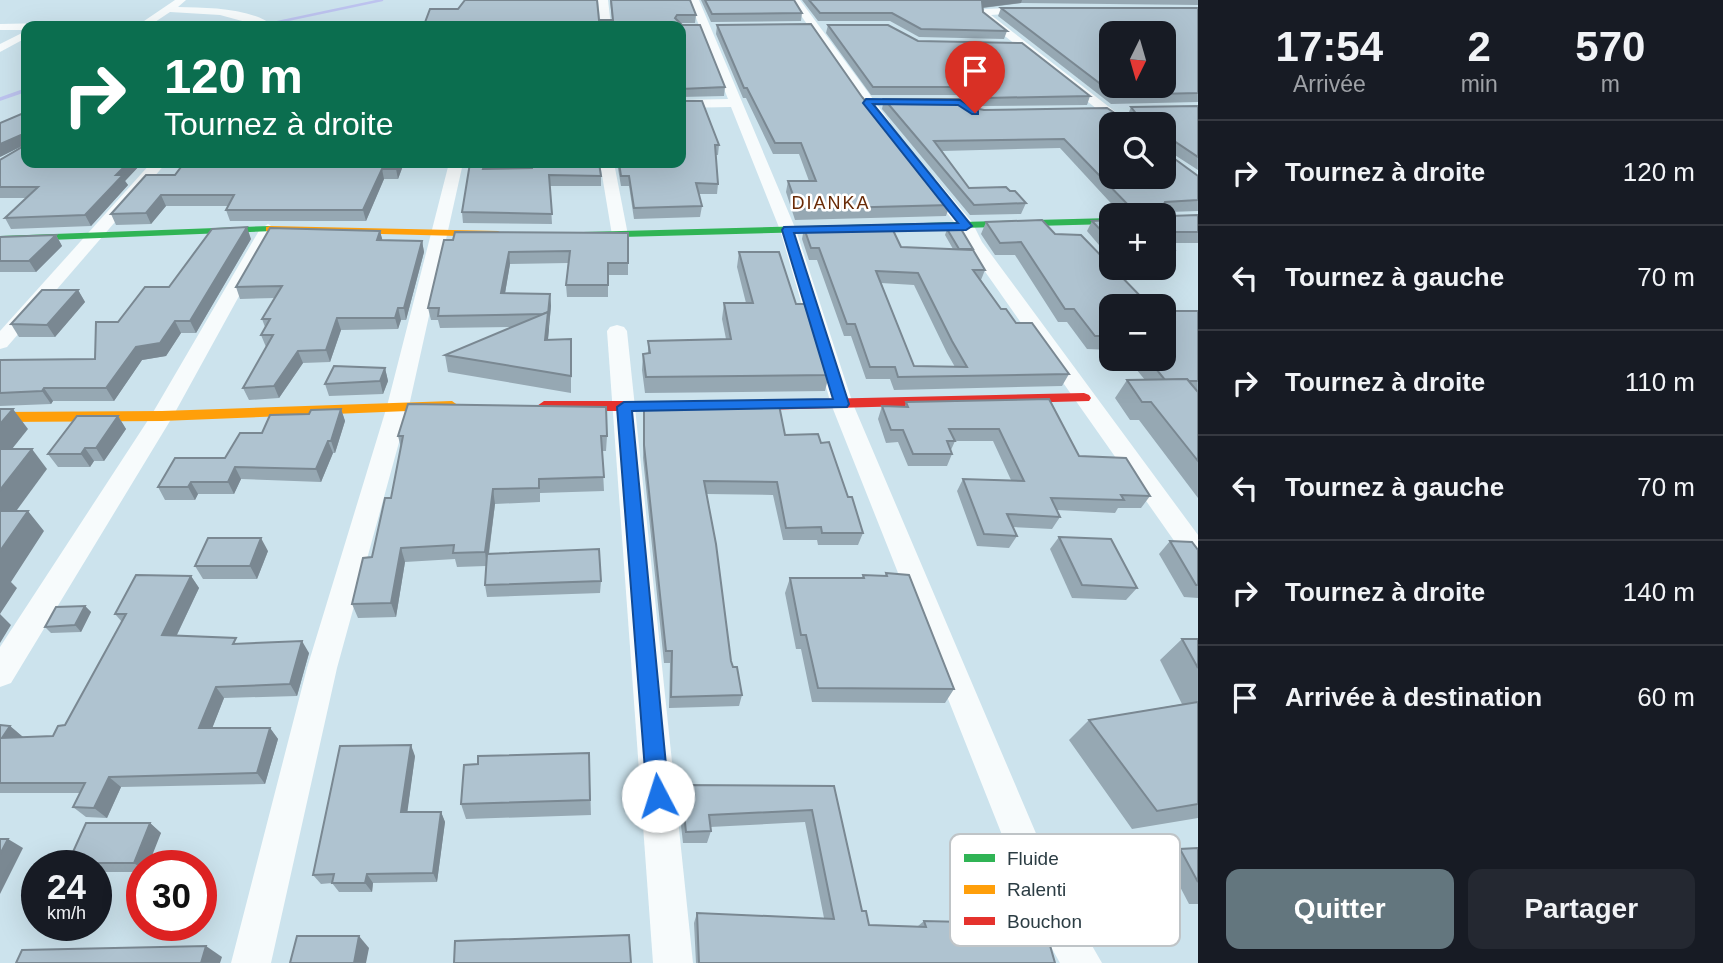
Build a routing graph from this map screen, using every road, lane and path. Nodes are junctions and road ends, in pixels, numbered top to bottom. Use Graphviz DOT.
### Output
graph roads {
  1 [pos="181,0"];
  2 [pos="603,0"];
  3 [pos="694,0"];
  4 [pos="795,0"];
  5 [pos="168,9"];
  6 [pos="1049,9"];
  7 [pos="150,21"];
  8 [pos="257,21"];
  9 [pos="605,21"];
  10 [pos="21,26"];
  11 [pos="0,27"];
  12 [pos="21,37"];
  13 [pos="998,44"];
  14 [pos="1023,45"];
  15 [pos="0,49"];
  16 [pos="866,102"];
  17 [pos="891,102"];
  18 [pos="736,103"];
  19 [pos="686,104"];
  20 [pos="1108,112"];
  21 [pos="1083,113"];
  22 [pos="1099,113"];
  23 [pos="900,143"];
  24 [pos="916,164"];
  25 [pos="155,168"];
  26 [pos="455,168"];
  27 [pos="608,168"];
  28 [pos="1099,221"];
  29 [pos="966,226"];
  30 [pos="268,229"];
  31 [pos="788,230"];
  32 [pos="437,234"];
  33 [pos="516,234"];
  34 [pos="568,234"];
  35 [pos="620,235"];
  36 [pos="96,237"];
  37 [pos="0,239"];
  38 [pos="617,331"];
  39 [pos="0,342"];
  40 [pos="1084,398"];
  41 [pos="842,404"];
  42 [pos="398,407"];
  43 [pos="464,407"];
  44 [pos="531,407"];
  45 [pos="624,407"];
  46 [pos="162,416"];
  47 [pos="0,417"];
  48 [pos="1198,555"];
  49 [pos="0,673"];
  50 [pos="1019,834"];
  51 [pos="1072,946"];
  52 [pos="250,963"];
  53 [pos="673,963"];
  54 [pos="1082,963"];
  1 -- 5 [label="street"];
  2 -- 9 [label="street"];
  3 -- 18 [label="street"];
  4 -- 16 [label="street"];
  5 -- 7 [label="street"];
  5 -- 8 [label="street"];
  6 -- 14 [label="street"];
  10 -- 11 [label="street"];
  12 -- 15 [label="street"];
  13 -- 14 [label="street"];
  14 -- 20 [label="street"];
  16 -- 17 [label="street"];
  16 -- 23 [label="street"];
  18 -- 19 [label="street"];
  18 -- 31 [label="street"];
  21 -- 22 [label="street"];
  24 -- 29 [label="street"];
  25 -- 36 [label="street"];
  26 -- 32 [label="street"];
  27 -- 35 [label="street"];
  28 -- 29 [label="street"];
  29 -- 31 [label="street"];
  29 -- 40 [label="street"];
  30 -- 32 [label="street"];
  30 -- 36 [label="street"];
  30 -- 46 [label="street"];
  31 -- 35 [label="street"];
  31 -- 41 [label="street"];
  32 -- 33 [label="street"];
  32 -- 42 [label="street"];
  34 -- 35 [label="street"];
  36 -- 37 [label="street"];
  36 -- 39 [label="street"];
  38 -- 45 [label="street"];
  40 -- 41 [label="street"];
  40 -- 48 [label="street"];
  41 -- 45 [label="street"];
  41 -- 50 [label="street"];
  42 -- 43 [label="street"];
  42 -- 46 [label="street"];
  42 -- 52 [label="street"];
  44 -- 45 [label="street"];
  45 -- 53 [label="street"];
  46 -- 47 [label="street"];
  46 -- 49 [label="street"];
  51 -- 54 [label="street"];
}
